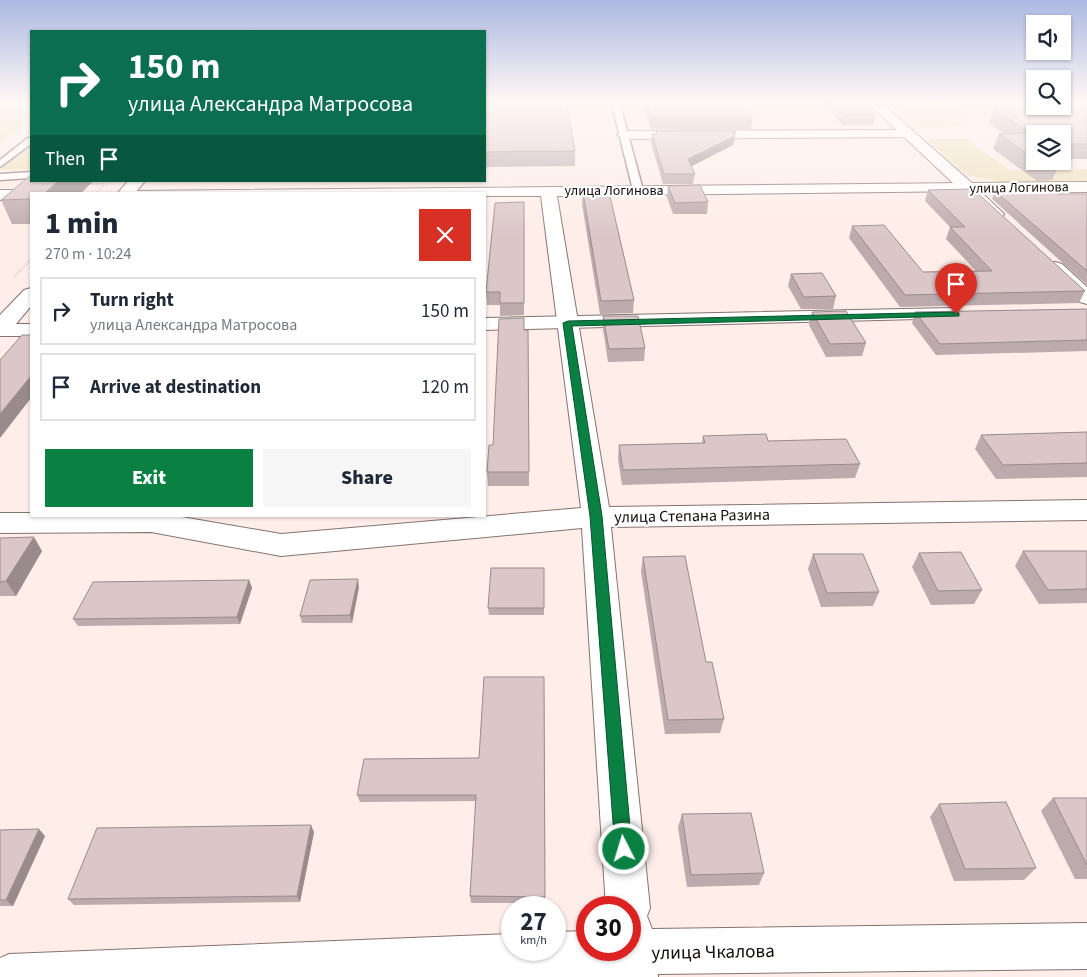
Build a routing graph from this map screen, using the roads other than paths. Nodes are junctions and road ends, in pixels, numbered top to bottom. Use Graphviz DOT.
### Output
graph roads {
  1 [pos="22,147"];
  2 [pos="627,147"];
  3 [pos="923,147"];
  4 [pos="0,164"];
  5 [pos="30,175"];
  6 [pos="0,177"];
  7 [pos="1087,186"];
  8 [pos="134,188"];
  9 [pos="969,188"];
  10 [pos="638,190"];
  11 [pos="548,191"];
  12 [pos="0,195"];
  13 [pos="30,195"];
  14 [pos="1006,224"];
  15 [pos="1041,256"];
  16 [pos="30,295"];
  17 [pos="1082,307"];
  18 [pos="974,314"];
  19 [pos="568,323"];
  20 [pos="486,324"];
  21 [pos="0,329"];
  22 [pos="30,330"];
  23 [pos="1087,510"];
  24 [pos="596,516"];
  25 [pos="0,523"];
  26 [pos="627,896"];
  27 [pos="1087,946"];
  28 [pos="641,953"];
  29 [pos="576,955"];
  30 [pos="9,977"];
  1 -- 4 [label="lane"];
  2 -- 10 [label="lane"];
  3 -- 9 [label="street"];
  5 -- 6 [label="lane"];
  7 -- 9 [label="street, улица Логинова"];
  8 -- 11 [label="street, улица Логинова"];
  9 -- 10 [label="street, улица Логинова"];
  9 -- 14 [label="street"];
  10 -- 11 [label="street, улица Логинова"];
  11 -- 19 [label="street"];
  12 -- 13 [label="street"];
  15 -- 17 [label="street"];
  16 -- 21 [label="street"];
  18 -- 19 [label="street"];
  19 -- 20 [label="street"];
  19 -- 24 [label="street"];
  21 -- 22 [label="street"];
  23 -- 24 [label="street, улица Степана Разина"];
  24 -- 25 [label="street, улица Степана Разина"];
  24 -- 26 [label="street"];
  27 -- 28 [label="street, улица Чкалова"];
  29 -- 30 [label="street, улица Чкалова"];
}
